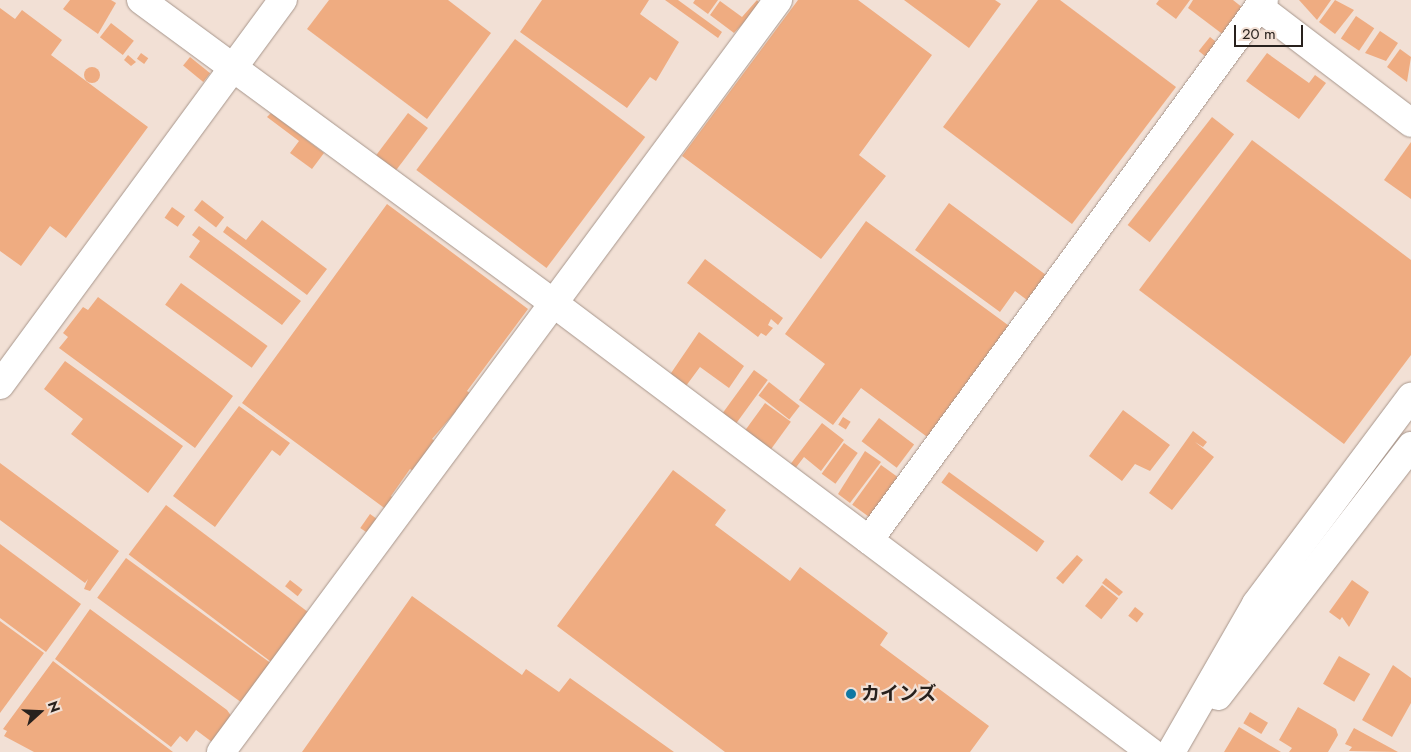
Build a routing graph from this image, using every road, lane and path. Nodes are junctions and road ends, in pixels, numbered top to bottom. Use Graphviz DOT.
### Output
graph roads {
  1 [pos="141,0"];
  2 [pos="283,0"];
  3 [pos="778,0"];
  4 [pos="1262,3"];
  5 [pos="233,67"];
  6 [pos="1411,123"];
  7 [pos="552,302"];
  8 [pos="0,385"];
  9 [pos="1411,397"];
  10 [pos="1411,446"];
  11 [pos="869,540"];
  12 [pos="221,752"];
  13 [pos="1151,752"];
  14 [pos="1172,752"];
  1 -- 5 [label="street"];
  2 -- 5 [label="street"];
  3 -- 7 [label="street"];
  4 -- 6 [label="street"];
  4 -- 11 [label="street"];
  5 -- 7 [label="street"];
  5 -- 8 [label="street"];
  7 -- 11 [label="street"];
  7 -- 12 [label="street"];
  9 -- 14 [label="street"];
  10 -- 14 [label="street"];
  11 -- 13 [label="street"];
}
